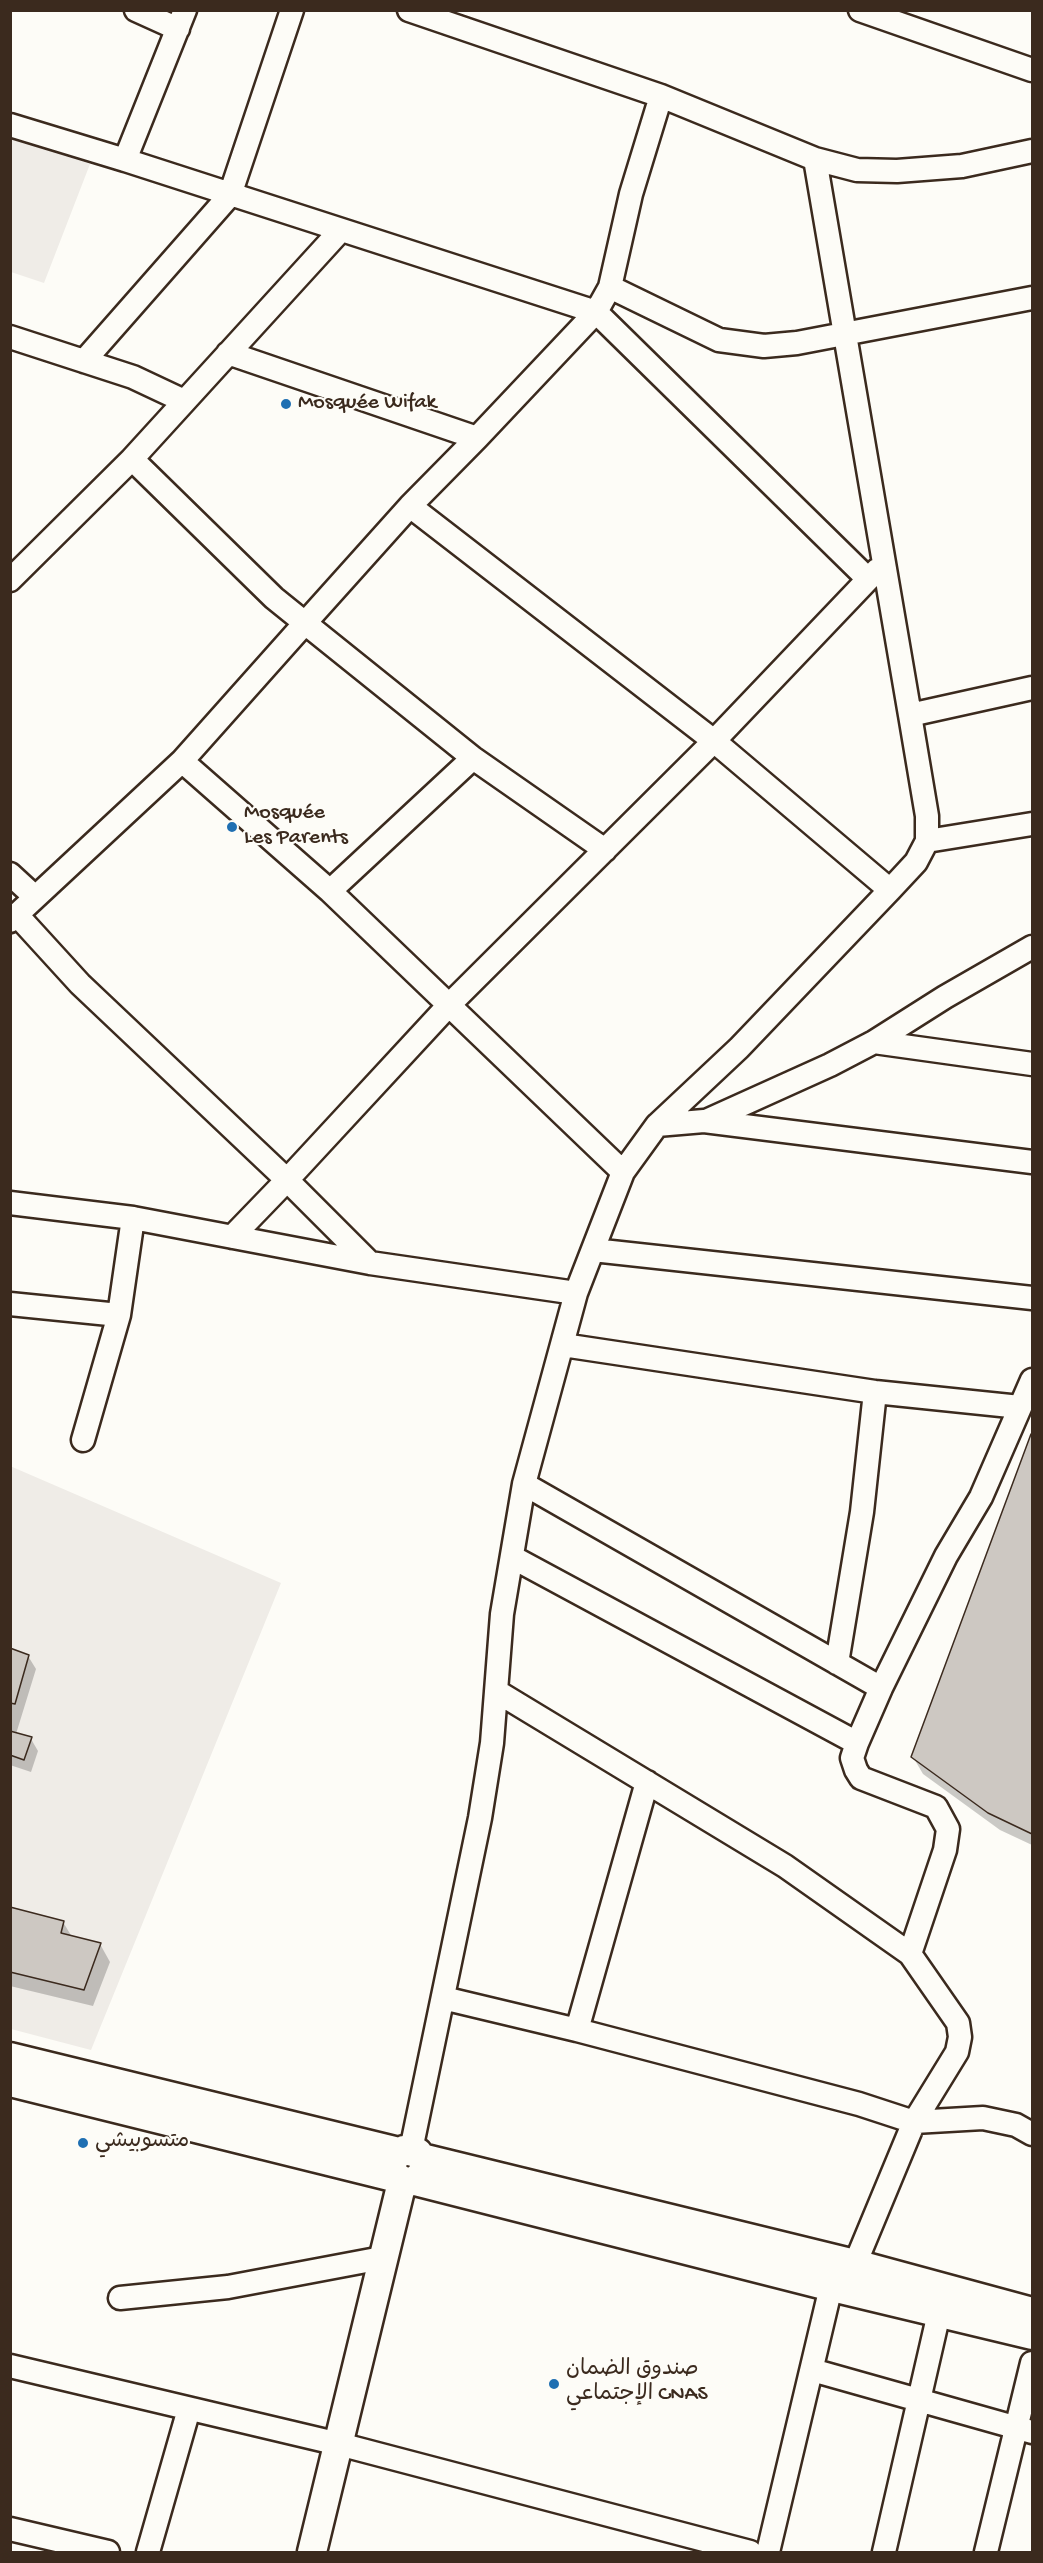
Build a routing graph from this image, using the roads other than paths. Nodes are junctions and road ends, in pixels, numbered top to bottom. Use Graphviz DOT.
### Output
graph roads {
  1 [pos="136,10"];
  2 [pos="292,10"];
  3 [pos="409,10"];
  4 [pos="860,10"];
  5 [pos="181,20"];
  6 [pos="1032,70"];
  7 [pos="661,96"];
  8 [pos="10,125"];
  9 [pos="1032,151"];
  10 [pos="815,159"];
  11 [pos="125,160"];
  12 [pos="230,195"];
  13 [pos="340,231"];
  14 [pos="610,287"];
  15 [pos="1032,298"];
  16 [pos="596,312"];
  17 [pos="844,334"];
  18 [pos="10,337"];
  19 [pos="228,353"];
  20 [pos="84,361"];
  21 [pos="184,401"];
  22 [pos="477,438"];
  23 [pos="132,459"];
  24 [pos="410,506"];
  25 [pos="876,572"];
  26 [pos="10,580"];
  27 [pos="305,623"];
  28 [pos="1032,688"];
  29 [pos="910,715"];
  30 [pos="714,741"];
  31 [pos="473,758"];
  32 [pos="182,762"];
  33 [pos="1032,824"];
  34 [pos="927,841"];
  35 [pos="605,850"];
  36 [pos="10,874"];
  37 [pos="890,890"];
  38 [pos="330,891"];
  39 [pos="35,897"];
  40 [pos="14,918"];
  41 [pos="1032,947"];
  42 [pos="449,1005"];
  43 [pos="874,1042"];
  44 [pos="1032,1064"];
  45 [pos="704,1121"];
  46 [pos="657,1125"];
  47 [pos="1032,1162"];
  48 [pos="622,1172"];
  49 [pos="287,1180"];
  50 [pos="10,1203"];
  51 [pos="133,1218"];
  52 [pos="232,1237"];
  53 [pos="593,1250"];
  54 [pos="370,1263"];
  55 [pos="576,1293"];
  56 [pos="1032,1298"];
  57 [pos="10,1304"];
  58 [pos="119,1315"];
  59 [pos="563,1345"];
  60 [pos="1032,1380"];
  61 [pos="875,1392"];
  62 [pos="1020,1407"];
  63 [pos="83,1440"];
  64 [pos="524,1484"];
  65 [pos="512,1557"];
  66 [pos="837,1663"];
  67 [pos="880,1688"];
  68 [pos="496,1691"];
  69 [pos="856,1743"];
  70 [pos="647,1782"];
  71 [pos="910,1954"];
  72 [pos="443,1998"];
  73 [pos="577,2030"];
  74 [pos="10,2057"];
  75 [pos="10,2082"];
  76 [pos="914,2122"];
  77 [pos="1032,2134"];
  78 [pos="408,2167"];
  79 [pos="382,2258"];
  80 [pos="841,2270"];
  81 [pos="120,2298"];
  82 [pos="1032,2312"];
  83 [pos="939,2313"];
  84 [pos="1032,2335"];
  85 [pos="1032,2363"];
  86 [pos="10,2366"];
  87 [pos="812,2370"];
  88 [pos="919,2400"];
  89 [pos="189,2409"];
  90 [pos="1024,2429"];
  91 [pos="339,2444"];
  92 [pos="10,2529"];
  93 [pos="67,2548"];
  94 [pos="108,2553"];
  95 [pos="148,2553"];
  96 [pos="312,2553"];
  97 [pos="750,2553"];
  98 [pos="768,2553"];
  99 [pos="884,2553"];
  100 [pos="986,2553"];
  1 -- 5 [label="street"];
  2 -- 12 [label="street"];
  3 -- 7 [label="street"];
  4 -- 6 [label="street"];
  5 -- 11 [label="street"];
  7 -- 10 [label="street"];
  7 -- 14 [label="street"];
  8 -- 11 [label="street"];
  9 -- 10 [label="street"];
  10 -- 17 [label="street"];
  11 -- 12 [label="street"];
  12 -- 13 [label="street"];
  12 -- 20 [label="street"];
  13 -- 16 [label="street"];
  13 -- 19 [label="street"];
  14 -- 16 [label="street"];
  14 -- 17 [label="street"];
  15 -- 17 [label="street"];
  16 -- 22 [label="street"];
  16 -- 25 [label="street"];
  17 -- 25 [label="street"];
  18 -- 20 [label="street"];
  19 -- 21 [label="street"];
  19 -- 22 [label="street"];
  20 -- 21 [label="street"];
  21 -- 23 [label="street"];
  22 -- 24 [label="street"];
  23 -- 26 [label="street"];
  23 -- 27 [label="street"];
  24 -- 27 [label="street"];
  24 -- 30 [label="street"];
  25 -- 29 [label="street"];
  25 -- 30 [label="street"];
  27 -- 31 [label="street"];
  27 -- 32 [label="street"];
  28 -- 29 [label="street"];
  29 -- 34 [label="street"];
  30 -- 35 [label="street"];
  30 -- 37 [label="street"];
  31 -- 35 [label="street"];
  31 -- 38 [label="street"];
  32 -- 38 [label="street"];
  32 -- 39 [label="street"];
  33 -- 34 [label="street"];
  34 -- 37 [label="street"];
  35 -- 42 [label="street"];
  36 -- 39 [label="street"];
  37 -- 46 [label="street"];
  38 -- 42 [label="street"];
  39 -- 40 [label="street"];
  40 -- 49 [label="street"];
  41 -- 43 [label="street"];
  42 -- 48 [label="street"];
  42 -- 49 [label="street"];
  43 -- 44 [label="street"];
  43 -- 45 [label="street"];
  45 -- 46 [label="street"];
  45 -- 47 [label="street"];
  46 -- 48 [label="street"];
  48 -- 53 [label="street"];
  49 -- 52 [label="street"];
  49 -- 54 [label="street"];
  50 -- 51 [label="street"];
  51 -- 52 [label="street"];
  51 -- 58 [label="street"];
  52 -- 54 [label="street"];
  53 -- 55 [label="street"];
  53 -- 56 [label="street"];
  54 -- 55 [label="street"];
  55 -- 59 [label="street"];
  57 -- 58 [label="street"];
  58 -- 63 [label="street"];
  59 -- 61 [label="street"];
  59 -- 64 [label="street"];
  60 -- 62 [label="street"];
  61 -- 62 [label="street"];
  61 -- 66 [label="street"];
  62 -- 67 [label="street"];
  64 -- 65 [label="street"];
  64 -- 66 [label="street"];
  65 -- 68 [label="street"];
  65 -- 69 [label="street"];
  66 -- 67 [label="street"];
  67 -- 69 [label="street"];
  68 -- 70 [label="street"];
  68 -- 72 [label="street"];
  69 -- 71 [label="street"];
  70 -- 71 [label="street"];
  70 -- 73 [label="street"];
  71 -- 76 [label="street"];
  72 -- 73 [label="street"];
  72 -- 78 [label="street"];
  73 -- 76 [label="street"];
  74 -- 78 [label="main road"];
  75 -- 78 [label="main road"];
  76 -- 77 [label="street"];
  76 -- 80 [label="street"];
  78 -- 79 [label="main road"];
  78 -- 80 [label="main road"];
  79 -- 81 [label="street"];
  79 -- 91 [label="main road"];
  80 -- 82 [label="main road"];
  80 -- 83 [label="main road"];
  80 -- 87 [label="street"];
  83 -- 84 [label="main road"];
  83 -- 88 [label="street"];
  85 -- 90 [label="street"];
  86 -- 89 [label="street"];
  87 -- 88 [label="street"];
  87 -- 98 [label="street"];
  88 -- 90 [label="street"];
  88 -- 99 [label="street"];
  89 -- 91 [label="street"];
  89 -- 95 [label="street"];
  90 -- 100 [label="street"];
  91 -- 96 [label="main road"];
  91 -- 97 [label="street"];
  92 -- 93 [label="street"];
  93 -- 94 [label="street"];
}
